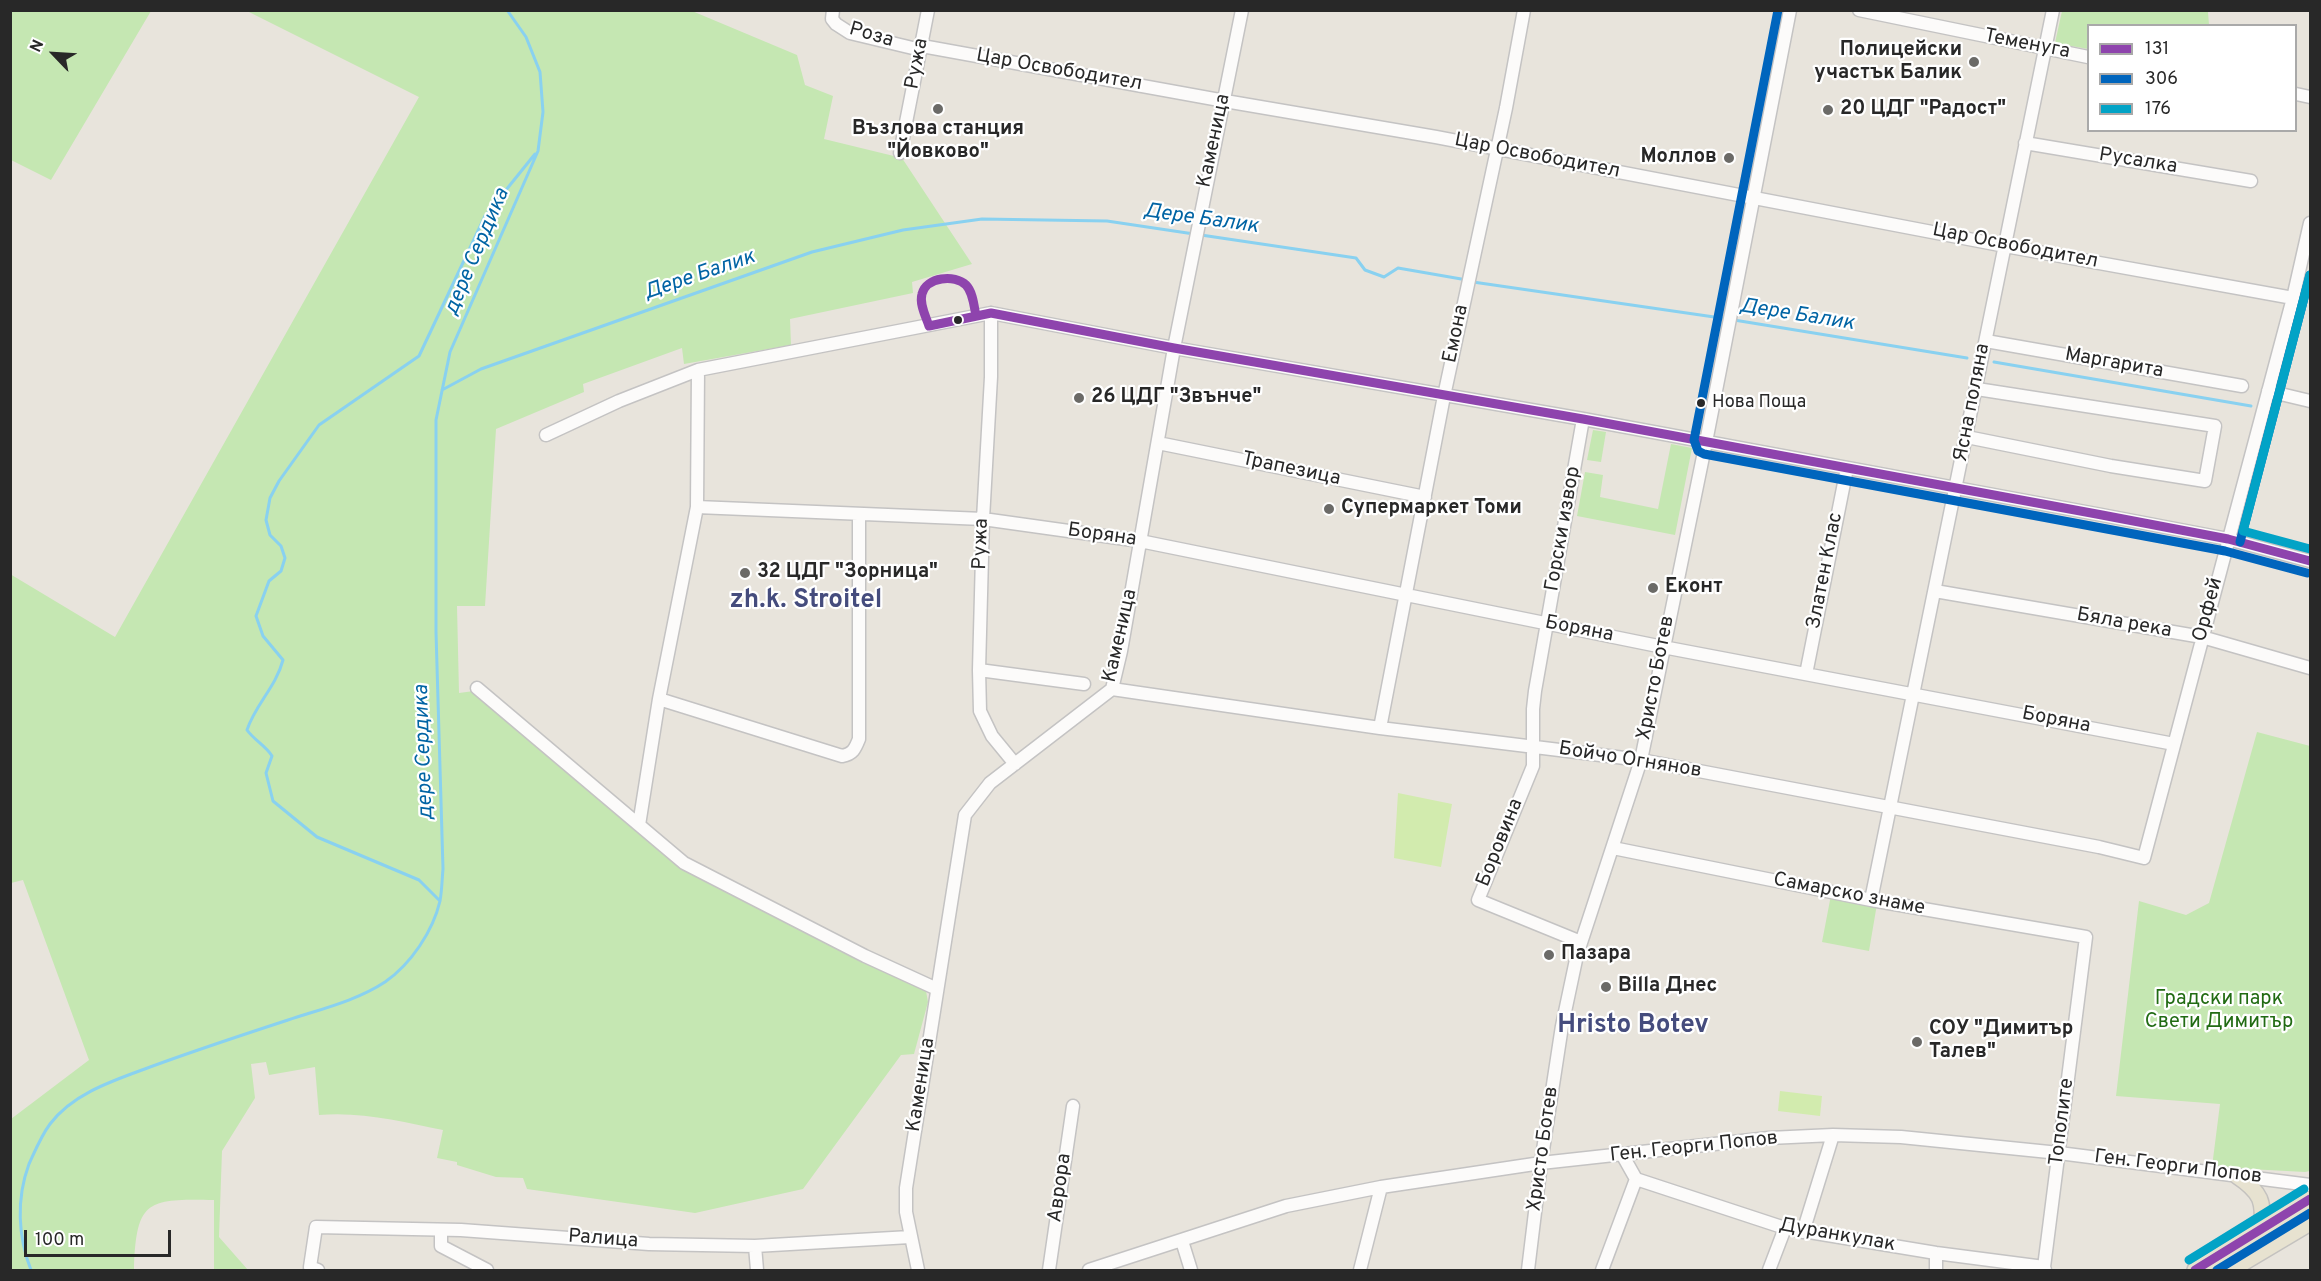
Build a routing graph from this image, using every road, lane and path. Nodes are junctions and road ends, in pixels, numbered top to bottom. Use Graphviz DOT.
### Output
graph roads {
  1 [pos="833,10"];
  2 [pos="928,10"];
  3 [pos="1242,10"];
  4 [pos="1524,10"];
  5 [pos="1790,10"];
  6 [pos="1859,10"];
  7 [pos="2053,10"];
  8 [pos="922,48"];
  9 [pos="2046,49"];
  10 [pos="2087,57"];
  11 [pos="1225,101"];
  12 [pos="2025,143"];
  13 [pos="1497,150"];
  14 [pos="900,153"];
  15 [pos="2251,181"];
  16 [pos="1754,197"];
  17 [pos="2310,223"];
  18 [pos="2005,246"];
  19 [pos="2293,298"];
  20 [pos="991,313"];
  21 [pos="1986,341"];
  22 [pos="1174,348"];
  23 [pos="698,370"];
  24 [pos="2242,386"];
  25 [pos="1977,389"];
  26 [pos="2268,391"];
  27 [pos="1444,396"];
  28 [pos="2310,401"];
  29 [pos="1583,419"];
  30 [pos="546,435"];
  31 [pos="1967,437"];
  32 [pos="1706,442"];
  33 [pos="1158,443"];
  34 [pos="1847,468"];
  35 [pos="1956,489"];
  36 [pos="1425,498"];
  37 [pos="697,507"];
  38 [pos="859,514"];
  39 [pos="983,519"];
  40 [pos="2228,539"];
  41 [pos="1140,541"];
  42 [pos="2310,561"];
  43 [pos="1935,591"];
  44 [pos="1405,595"];
  45 [pos="1548,624"];
  46 [pos="2202,637"];
  47 [pos="1663,647"];
  48 [pos="2310,668"];
  49 [pos="979,670"];
  50 [pos="1806,674"];
  51 [pos="1084,684"];
  52 [pos="477,688"];
  53 [pos="1112,689"];
  54 [pos="1914,694"];
  55 [pos="659,699"];
  56 [pos="1380,728"];
  57 [pos="2174,744"];
  58 [pos="1533,747"];
  59 [pos="1641,760"];
  60 [pos="1015,764"];
  61 [pos="1890,808"];
  62 [pos="639,825"];
  63 [pos="1613,848"];
  64 [pos="2144,858"];
  65 [pos="1871,900"];
  66 [pos="2086,937"];
  67 [pos="1581,942"];
  68 [pos="937,989"];
  69 [pos="1073,1106"];
  70 [pos="1833,1135"];
  71 [pos="2059,1153"];
  72 [pos="1623,1156"];
  73 [pos="1541,1163"];
  74 [pos="2237,1176"];
  75 [pos="1636,1179"];
  76 [pos="2310,1185"];
  77 [pos="1381,1187"];
  78 [pos="2310,1199"];
  79 [pos="2310,1223"];
  80 [pos="1785,1228"];
  81 [pos="441,1230"];
  82 [pos="2261,1230"];
  83 [pos="1803,1232"];
  84 [pos="910,1237"];
  85 [pos="1182,1241"];
  86 [pos="755,1246"];
  87 [pos="1935,1253"];
  88 [pos="1117,1266"];
  89 [pos="2044,1269"];
  90 [pos="318,1270"];
  91 [pos="487,1270"];
  92 [pos="757,1270"];
  93 [pos="918,1270"];
  94 [pos="1049,1270"];
  95 [pos="1089,1270"];
  96 [pos="1191,1270"];
  97 [pos="1360,1270"];
  98 [pos="1528,1270"];
  99 [pos="1605,1270"];
  100 [pos="1769,1270"];
  101 [pos="1936,1270"];
  102 [pos="2195,1270"];
  103 [pos="2231,1270"];
  1 -- 8 [label="street, Роза"];
  2 -- 8 [label="street, Ружа"];
  3 -- 11 [label="street, Каменица"];
  4 -- 13 [label="street, Емона"];
  5 -- 16 [label="street, Христо Ботев"];
  6 -- 9 [label="street, Теменуга"];
  7 -- 9 [label="street, Ясна поляна"];
  8 -- 11 [label="street, Цар Освободител"];
  8 -- 14 [label="street, Ружа"];
  9 -- 10 [label="street, Теменуга"];
  9 -- 12 [label="street, Ясна поляна"];
  11 -- 13 [label="street, Цар Освободител"];
  11 -- 22 [label="street, Каменица"];
  12 -- 15 [label="street, Русалка"];
  12 -- 18 [label="street, Ясна поляна"];
  13 -- 16 [label="street, Цар Освободител"];
  13 -- 27 [label="street, Емона"];
  16 -- 18 [label="street, Цар Освободител"];
  16 -- 32 [label="street, Христо Ботев"];
  17 -- 19 [label="street, Орфей"];
  18 -- 19 [label="street, Цар Освободител"];
  18 -- 21 [label="street, Ясна поляна"];
  19 -- 26 [label="street, Орфей"];
  20 -- 22 [label="street"];
  20 -- 23 [label="street"];
  20 -- 39 [label="street, Ружа"];
  21 -- 24 [label="street, Маргарита"];
  21 -- 25 [label="street, Ясна поляна"];
  22 -- 27 [label="street"];
  22 -- 33 [label="street, Каменица"];
  23 -- 30 [label="street"];
  23 -- 37 [label="street"];
  25 -- 31 [label="street, Ясна поляна"];
  25 -- 31 [label="street"];
  26 -- 28 [label="street"];
  26 -- 40 [label="street, Орфей"];
  27 -- 29 [label="street"];
  27 -- 36 [label="street, Емона"];
  29 -- 32 [label="street"];
  29 -- 45 [label="street, Горски извор"];
  31 -- 35 [label="street, Ясна поляна"];
  32 -- 34 [label="street"];
  32 -- 47 [label="street, Христо Ботев"];
  33 -- 36 [label="street, Трапезица"];
  33 -- 41 [label="street, Каменица"];
  34 -- 35 [label="street"];
  34 -- 50 [label="street, Златен Клас"];
  35 -- 40 [label="street"];
  35 -- 43 [label="street, Ясна поляна"];
  36 -- 44 [label="street, Емона"];
  37 -- 38 [label="street, Боряна"];
  37 -- 55 [label="street"];
  38 -- 39 [label="street, Боряна"];
  38 -- 55 [label="street"];
  39 -- 41 [label="street, Боряна"];
  39 -- 49 [label="street, Ружа"];
  40 -- 42 [label="street"];
  40 -- 46 [label="street, Орфей"];
  41 -- 44 [label="street, Боряна"];
  41 -- 53 [label="street, Каменица"];
  43 -- 46 [label="street, Бяла река"];
  43 -- 54 [label="street, Ясна поляна"];
  44 -- 45 [label="street, Боряна"];
  44 -- 56 [label="street, Емона"];
  45 -- 47 [label="street, Боряна"];
  45 -- 58 [label="street, Горски извор"];
  46 -- 48 [label="street, Бяла река"];
  46 -- 57 [label="street, Орфей"];
  47 -- 50 [label="street, Боряна"];
  47 -- 59 [label="street, Христо Ботев"];
  49 -- 51 [label="street"];
  49 -- 60 [label="street, Ружа"];
  50 -- 54 [label="street, Боряна"];
  52 -- 62 [label="street"];
  53 -- 56 [label="street, Бойчо Огнянов"];
  53 -- 60 [label="street, Каменица"];
  54 -- 57 [label="street, Боряна"];
  54 -- 61 [label="street, Ясна поляна"];
  55 -- 62 [label="street"];
  56 -- 58 [label="street, Бойчо Огнянов"];
  57 -- 64 [label="street, Орфей"];
  58 -- 59 [label="street, Бойчо Огнянов"];
  58 -- 67 [label="street, Боровина"];
  59 -- 61 [label="street, Бойчо Огнянов"];
  59 -- 63 [label="street, Христо Ботев"];
  60 -- 68 [label="street, Каменица"];
  61 -- 64 [label="street, Бойчо Огнянов"];
  61 -- 65 [label="street, Ясна поляна"];
  62 -- 68 [label="street"];
  63 -- 65 [label="street, Самарско знаме"];
  63 -- 67 [label="street, Христо Ботев"];
  65 -- 66 [label="street, Самарско знаме"];
  66 -- 71 [label="street, Тополите"];
  67 -- 73 [label="street, Христо Ботев"];
  68 -- 84 [label="street, Каменица"];
  69 -- 94 [label="street, Аврора"];
  70 -- 71 [label="street, Ген. Георги Попов"];
  70 -- 72 [label="street, Ген. Георги Попов"];
  70 -- 83 [label="street"];
  71 -- 74 [label="street, Ген. Георги Попов"];
  71 -- 89 [label="street, Тополите"];
  72 -- 73 [label="street, Ген. Георги Попов"];
  72 -- 75 [label="street"];
  73 -- 77 [label="street, Ген. Георги Попов"];
  73 -- 98 [label="street, Христо Ботев"];
  74 -- 76 [label="street, Ген. Георги Попов"];
  74 -- 82 [label="main road"];
  75 -- 80 [label="street, Дуранкулак"];
  75 -- 99 [label="street"];
  77 -- 85 [label="street, Ген. Георги Попов"];
  77 -- 97 [label="street"];
  78 -- 82 [label="main road"];
  79 -- 103 [label="main road"];
  80 -- 83 [label="street, Дуранкулак"];
  80 -- 100 [label="street"];
  81 -- 86 [label="street, Ралица"];
  81 -- 90 [label="street, Ралица"];
  81 -- 91 [label="street"];
  82 -- 102 [label="main road"];
  83 -- 87 [label="street, Дуранкулак"];
  84 -- 86 [label="street, Ралица"];
  84 -- 93 [label="street, Каменица"];
  85 -- 88 [label="street, Ген. Георги Попов"];
  85 -- 96 [label="street"];
  86 -- 92 [label="street"];
  87 -- 89 [label="street, Дуранкулак"];
  87 -- 101 [label="street"];
  88 -- 95 [label="street, Ген. Георги Попов"];
}
